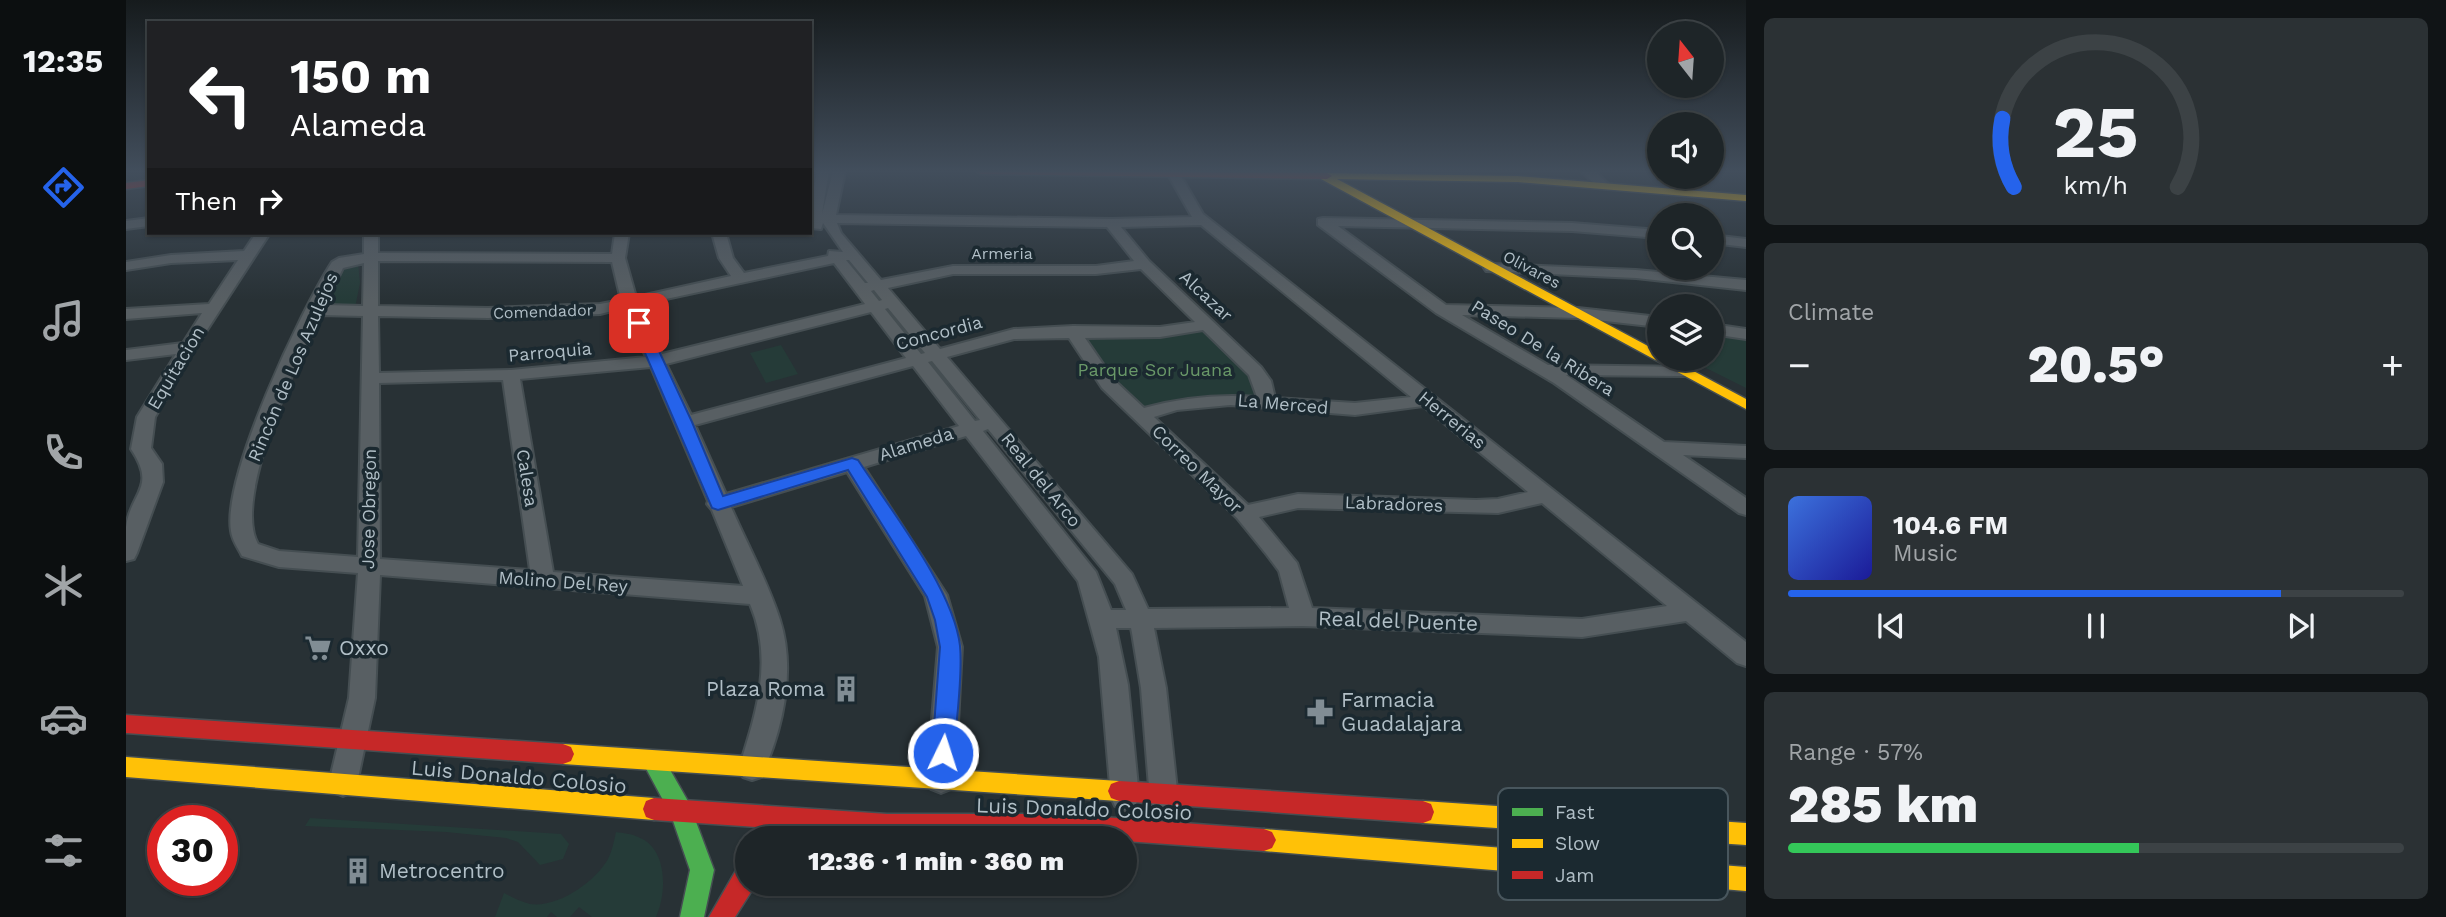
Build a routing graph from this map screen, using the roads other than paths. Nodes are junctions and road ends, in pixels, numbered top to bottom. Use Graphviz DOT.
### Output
graph roads {
  1 [pos="821,214"];
  2 [pos="823,214"];
  3 [pos="1198,214"];
  4 [pos="1391,214"];
  5 [pos="821,219"];
  6 [pos="1205,221"];
  7 [pos="147,222"];
  8 [pos="1406,222"];
  9 [pos="1111,223"];
  10 [pos="126,225"];
  11 [pos="1647,233"];
  12 [pos="262,235"];
  13 [pos="371,235"];
  14 [pos="622,235"];
  15 [pos="719,235"];
  16 [pos="1724,240"];
  17 [pos="1746,243"];
  18 [pos="248,255"];
  19 [pos="844,256"];
  20 [pos="372,257"];
  21 [pos="618,258"];
  22 [pos="1144,264"];
  23 [pos="126,266"];
  24 [pos="1492,268"];
  25 [pos="741,279"];
  26 [pos="1746,285"];
  27 [pos="870,287"];
  28 [pos="630,304"];
  29 [pos="884,304"];
  30 [pos="213,308"];
  31 [pos="314,310"];
  32 [pos="1442,310"];
  33 [pos="369,311"];
  34 [pos="1578,313"];
  35 [pos="126,314"];
  36 [pos="1647,322"];
  37 [pos="1209,324"];
  38 [pos="1073,331"];
  39 [pos="1724,331"];
  40 [pos="1746,334"];
  41 [pos="188,346"];
  42 [pos="1647,351"];
  43 [pos="126,355"];
  44 [pos="928,357"];
  45 [pos="656,361"];
  46 [pos="1546,370"];
  47 [pos="1647,371"];
  48 [pos="1684,371"];
  49 [pos="511,375"];
  50 [pos="370,378"];
  51 [pos="1427,400"];
  52 [pos="1267,401"];
  53 [pos="1746,404"];
  54 [pos="1140,415"];
  55 [pos="993,421"];
  56 [pos="685,422"];
  57 [pos="135,424"];
  58 [pos="971,428"];
  59 [pos="1660,448"];
  60 [pos="1746,452"];
  61 [pos="852,464"];
  62 [pos="1544,496"];
  63 [pos="718,504"];
  64 [pos="1746,508"];
  65 [pos="1244,513"];
  66 [pos="126,553"];
  67 [pos="369,567"];
  68 [pos="543,580"];
  69 [pos="757,596"];
  70 [pos="1691,611"];
  71 [pos="1140,617"];
  72 [pos="1303,617"];
  73 [pos="1104,619"];
  74 [pos="1746,656"];
  75 [pos="126,724"];
  76 [pos="352,740"];
  77 [pos="653,761"];
  78 [pos="126,767"];
  79 [pos="752,768"];
  80 [pos="941,780"];
  81 [pos="343,783"];
  82 [pos="1124,790"];
  83 [pos="1163,792"];
  84 [pos="681,811"];
  85 [pos="1498,816"];
  86 [pos="803,820"];
  87 [pos="796,826"];
  88 [pos="1078,826"];
  89 [pos="1127,826"];
  90 [pos="1137,830"];
  91 [pos="1169,832"];
  92 [pos="1728,833"];
  93 [pos="1746,834"];
  94 [pos="1498,859"];
  95 [pos="1728,878"];
  96 [pos="1746,879"];
  97 [pos="1728,889"];
  98 [pos="735,895"];
  99 [pos="1746,895"];
  100 [pos="692,917"];
  101 [pos="721,917"];
  1 -- 5 [label="street"];
  2 -- 5 [label="street"];
  3 -- 6 [label="street, Herrerias"];
  4 -- 8 [label="main road, Olivares"];
  5 -- 9 [label="street"];
  5 -- 19 [label="street, Real del Arco"];
  6 -- 9 [label="street"];
  6 -- 51 [label="street, Herrerias"];
  7 -- 10 [label="street"];
  8 -- 11 [label="street"];
  8 -- 24 [label="main road, Olivares"];
  8 -- 32 [label="street, Paseo De la Ribera"];
  9 -- 22 [label="street, Alcazar"];
  12 -- 18 [label="street, Equitacion"];
  13 -- 20 [label="street, Jose Obregon"];
  14 -- 21 [label="street"];
  15 -- 25 [label="street"];
  16 -- 17 [label="street"];
  18 -- 23 [label="street"];
  18 -- 30 [label="street, Equitacion"];
  19 -- 25 [label="street, Comendador"];
  19 -- 27 [label="street, Real del Arco"];
  20 -- 21 [label="street"];
  20 -- 31 [label="street, Rincón de Los Azulejos"];
  20 -- 33 [label="street, Jose Obregon"];
  21 -- 28 [label="street"];
  22 -- 27 [label="street, Armeria"];
  22 -- 37 [label="street, Alcazar"];
  24 -- 26 [label="street"];
  24 -- 34 [label="main road, Olivares"];
  25 -- 28 [label="street, Comendador"];
  27 -- 29 [label="street, Real del Arco"];
  28 -- 33 [label="street, Comendador"];
  28 -- 45 [label="street"];
  29 -- 44 [label="street, Real del Arco"];
  29 -- 45 [label="street, Parroquia"];
  30 -- 35 [label="street"];
  30 -- 41 [label="street, Equitacion"];
  31 -- 33 [label="street, Comendador"];
  31 -- 67 [label="street, Rincón de Los Azulejos"];
  32 -- 34 [label="street"];
  32 -- 46 [label="street, Paseo De la Ribera"];
  33 -- 50 [label="street, Jose Obregon"];
  34 -- 36 [label="street"];
  34 -- 42 [label="main road, Olivares"];
  37 -- 38 [label="street, Concordia"];
  37 -- 52 [label="street, Alcazar"];
  38 -- 44 [label="street, Concordia"];
  38 -- 54 [label="street, Correo Mayor"];
  39 -- 40 [label="street"];
  41 -- 43 [label="street"];
  41 -- 57 [label="street, Equitacion"];
  44 -- 55 [label="street, Real del Arco"];
  44 -- 56 [label="street, Concordia"];
  44 -- 58 [label="street, Real del Arco"];
  45 -- 49 [label="street, Parroquia"];
  45 -- 56 [label="street"];
  46 -- 47 [label="street"];
  46 -- 59 [label="street, Paseo De la Ribera"];
  48 -- 53 [label="main road, Olivares"];
  49 -- 50 [label="street, Parroquia"];
  49 -- 68 [label="street, Calesa"];
  50 -- 67 [label="street, Jose Obregon"];
  51 -- 52 [label="street, La Merced"];
  51 -- 62 [label="street, Herrerias"];
  52 -- 54 [label="street, La Merced"];
  54 -- 65 [label="street, Correo Mayor"];
  55 -- 58 [label="street, Alameda"];
  55 -- 71 [label="street, Real del Arco"];
  56 -- 63 [label="street"];
  57 -- 66 [label="street, Equitacion"];
  58 -- 61 [label="street, Alameda"];
  58 -- 73 [label="street, Real del Arco"];
  59 -- 60 [label="street"];
  59 -- 64 [label="street, Paseo De la Ribera"];
  61 -- 63 [label="street, Alameda"];
  61 -- 80 [label="street"];
  62 -- 65 [label="street, Labradores"];
  62 -- 70 [label="street, Herrerias"];
  63 -- 69 [label="street"];
  65 -- 72 [label="street, Correo Mayor"];
  67 -- 68 [label="street, Molino Del Rey"];
  67 -- 76 [label="street, Jose Obregon"];
  68 -- 69 [label="street, Molino Del Rey"];
  69 -- 79 [label="street"];
  70 -- 72 [label="street, Real del Puente"];
  70 -- 74 [label="street, Herrerias"];
  71 -- 72 [label="street, Real del Puente"];
  71 -- 73 [label="street, Real del Puente"];
  71 -- 83 [label="street, Real del Arco"];
  73 -- 82 [label="street, Real del Arco"];
  75 -- 76 [label="main road, Luis Donaldo Colosio"];
  76 -- 77 [label="main road, Luis Donaldo Colosio"];
  76 -- 81 [label="street, Jose Obregon"];
  77 -- 79 [label="main road, Luis Donaldo Colosio"];
  77 -- 84 [label="main road"];
  78 -- 81 [label="main road, Luis Donaldo Colosio"];
  79 -- 80 [label="main road, Luis Donaldo Colosio"];
  80 -- 82 [label="main road, Luis Donaldo Colosio"];
  81 -- 84 [label="main road, Luis Donaldo Colosio"];
  82 -- 83 [label="main road, Luis Donaldo Colosio"];
  82 -- 89 [label="street, Real del Arco"];
  83 -- 85 [label="main road, Luis Donaldo Colosio"];
  83 -- 91 [label="street, Real del Arco"];
  84 -- 86 [label="main road, Luis Donaldo Colosio"];
  84 -- 100 [label="main road"];
  86 -- 87 [label="main road"];
  86 -- 88 [label="main road, Luis Donaldo Colosio"];
  90 -- 91 [label="main road, Luis Donaldo Colosio"];
  91 -- 94 [label="main road, Luis Donaldo Colosio"];
  92 -- 93 [label="main road, Luis Donaldo Colosio"];
  95 -- 96 [label="main road, Luis Donaldo Colosio"];
  97 -- 99 [label="street"];
  98 -- 101 [label="main road"];
}
